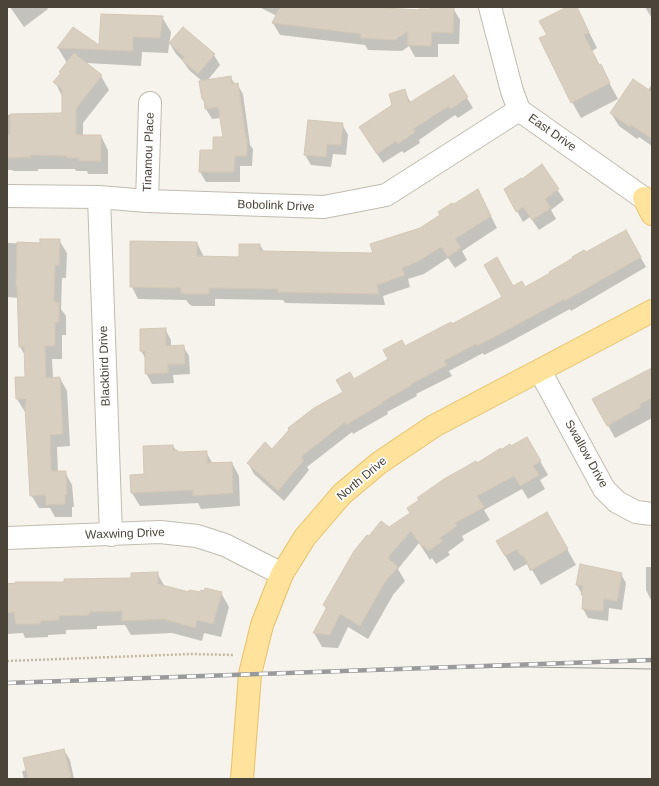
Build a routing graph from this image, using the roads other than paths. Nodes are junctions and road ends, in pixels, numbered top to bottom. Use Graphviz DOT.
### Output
graph roads {
  1 [pos="490,7"];
  2 [pos="150,103"];
  3 [pos="519,110"];
  4 [pos="7,196"];
  5 [pos="99,197"];
  6 [pos="147,201"];
  7 [pos="649,205"];
  8 [pos="652,300"];
  9 [pos="645,314"];
  10 [pos="540,371"];
  11 [pos="652,514"];
  12 [pos="111,535"];
  13 [pos="7,538"];
  14 [pos="282,574"];
  15 [pos="242,779"];
  1 -- 3 [label="street, East Drive"];
  2 -- 6 [label="street, Tinamou Place"];
  3 -- 6 [label="street, Bobolink Drive"];
  3 -- 7 [label="street, East Drive"];
  4 -- 5 [label="street, Bobolink Drive"];
  5 -- 6 [label="street, Bobolink Drive"];
  5 -- 12 [label="street, Blackbird Drive"];
  8 -- 9 [label="main road"];
  9 -- 10 [label="main road, North Drive"];
  10 -- 11 [label="street, Swallow Drive"];
  10 -- 14 [label="main road, North Drive"];
  12 -- 13 [label="street, Waxwing Drive"];
  12 -- 14 [label="street, Waxwing Drive"];
  14 -- 15 [label="main road, North Drive"];
}
